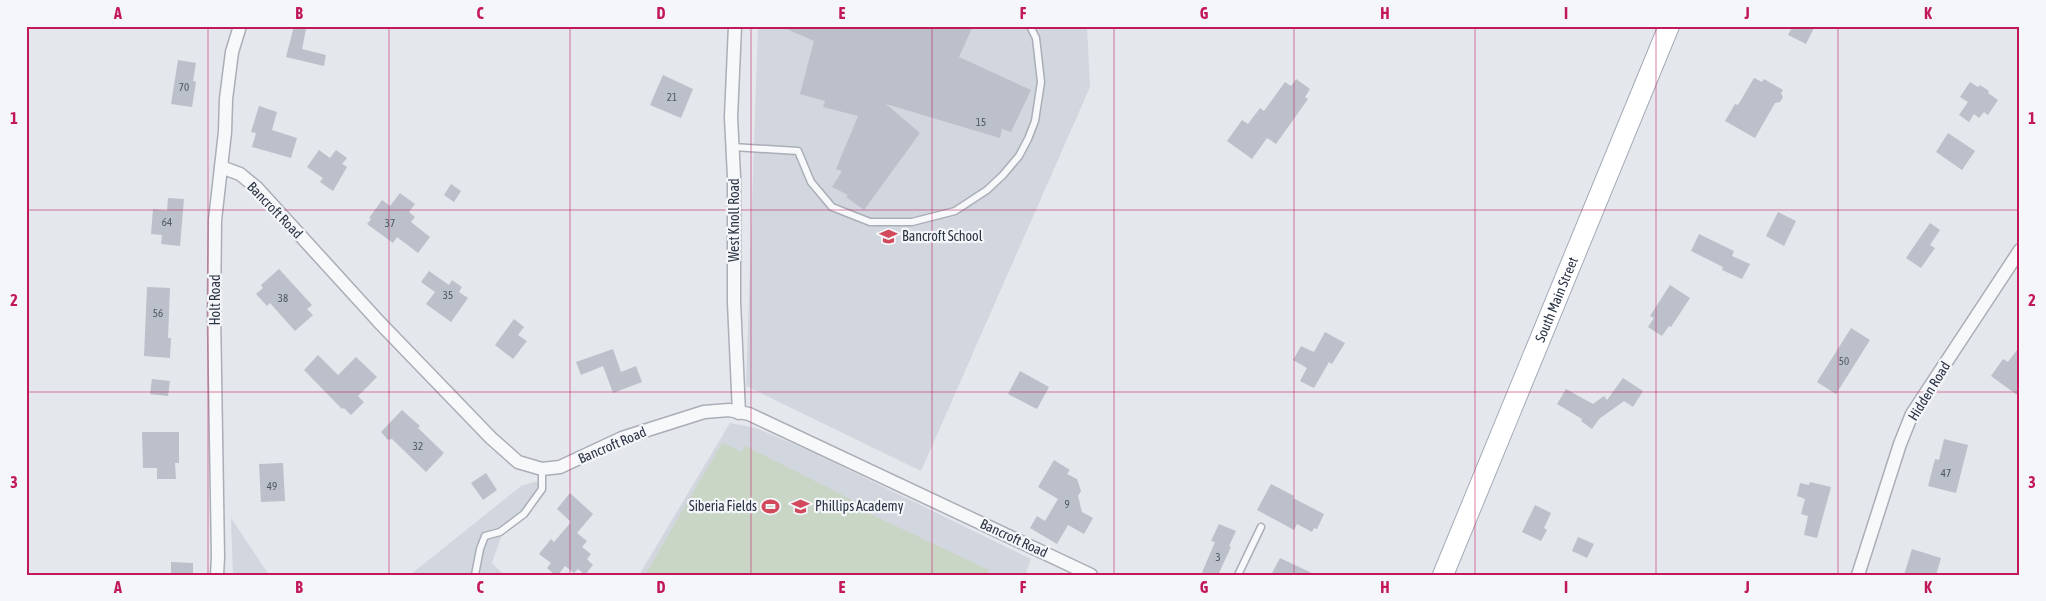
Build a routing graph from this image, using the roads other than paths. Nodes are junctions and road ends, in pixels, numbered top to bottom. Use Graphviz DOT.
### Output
graph roads {
  1 [pos="240,26"];
  2 [pos="735,26"];
  3 [pos="1030,26"];
  4 [pos="1669,26"];
  5 [pos="732,147"];
  6 [pos="221,167"];
  7 [pos="2020,250"];
  8 [pos="739,413"];
  9 [pos="542,469"];
  10 [pos="1261,527"];
  11 [pos="217,575"];
  12 [pos="475,575"];
  13 [pos="1091,575"];
  14 [pos="1238,575"];
  15 [pos="1444,575"];
  16 [pos="1858,575"];
  1 -- 6 [label="street, Holt Road"];
  2 -- 5 [label="street, West Knoll Road"];
  3 -- 5 [label="lane"];
  4 -- 15 [label="main road, South Main Street"];
  5 -- 8 [label="street, West Knoll Road"];
  6 -- 9 [label="street, Bancroft Road"];
  6 -- 11 [label="street, Holt Road"];
  7 -- 16 [label="street, Hidden Road"];
  8 -- 9 [label="street, Bancroft Road"];
  8 -- 13 [label="street, Bancroft Road"];
  9 -- 12 [label="lane"];
  10 -- 14 [label="lane"];
}
